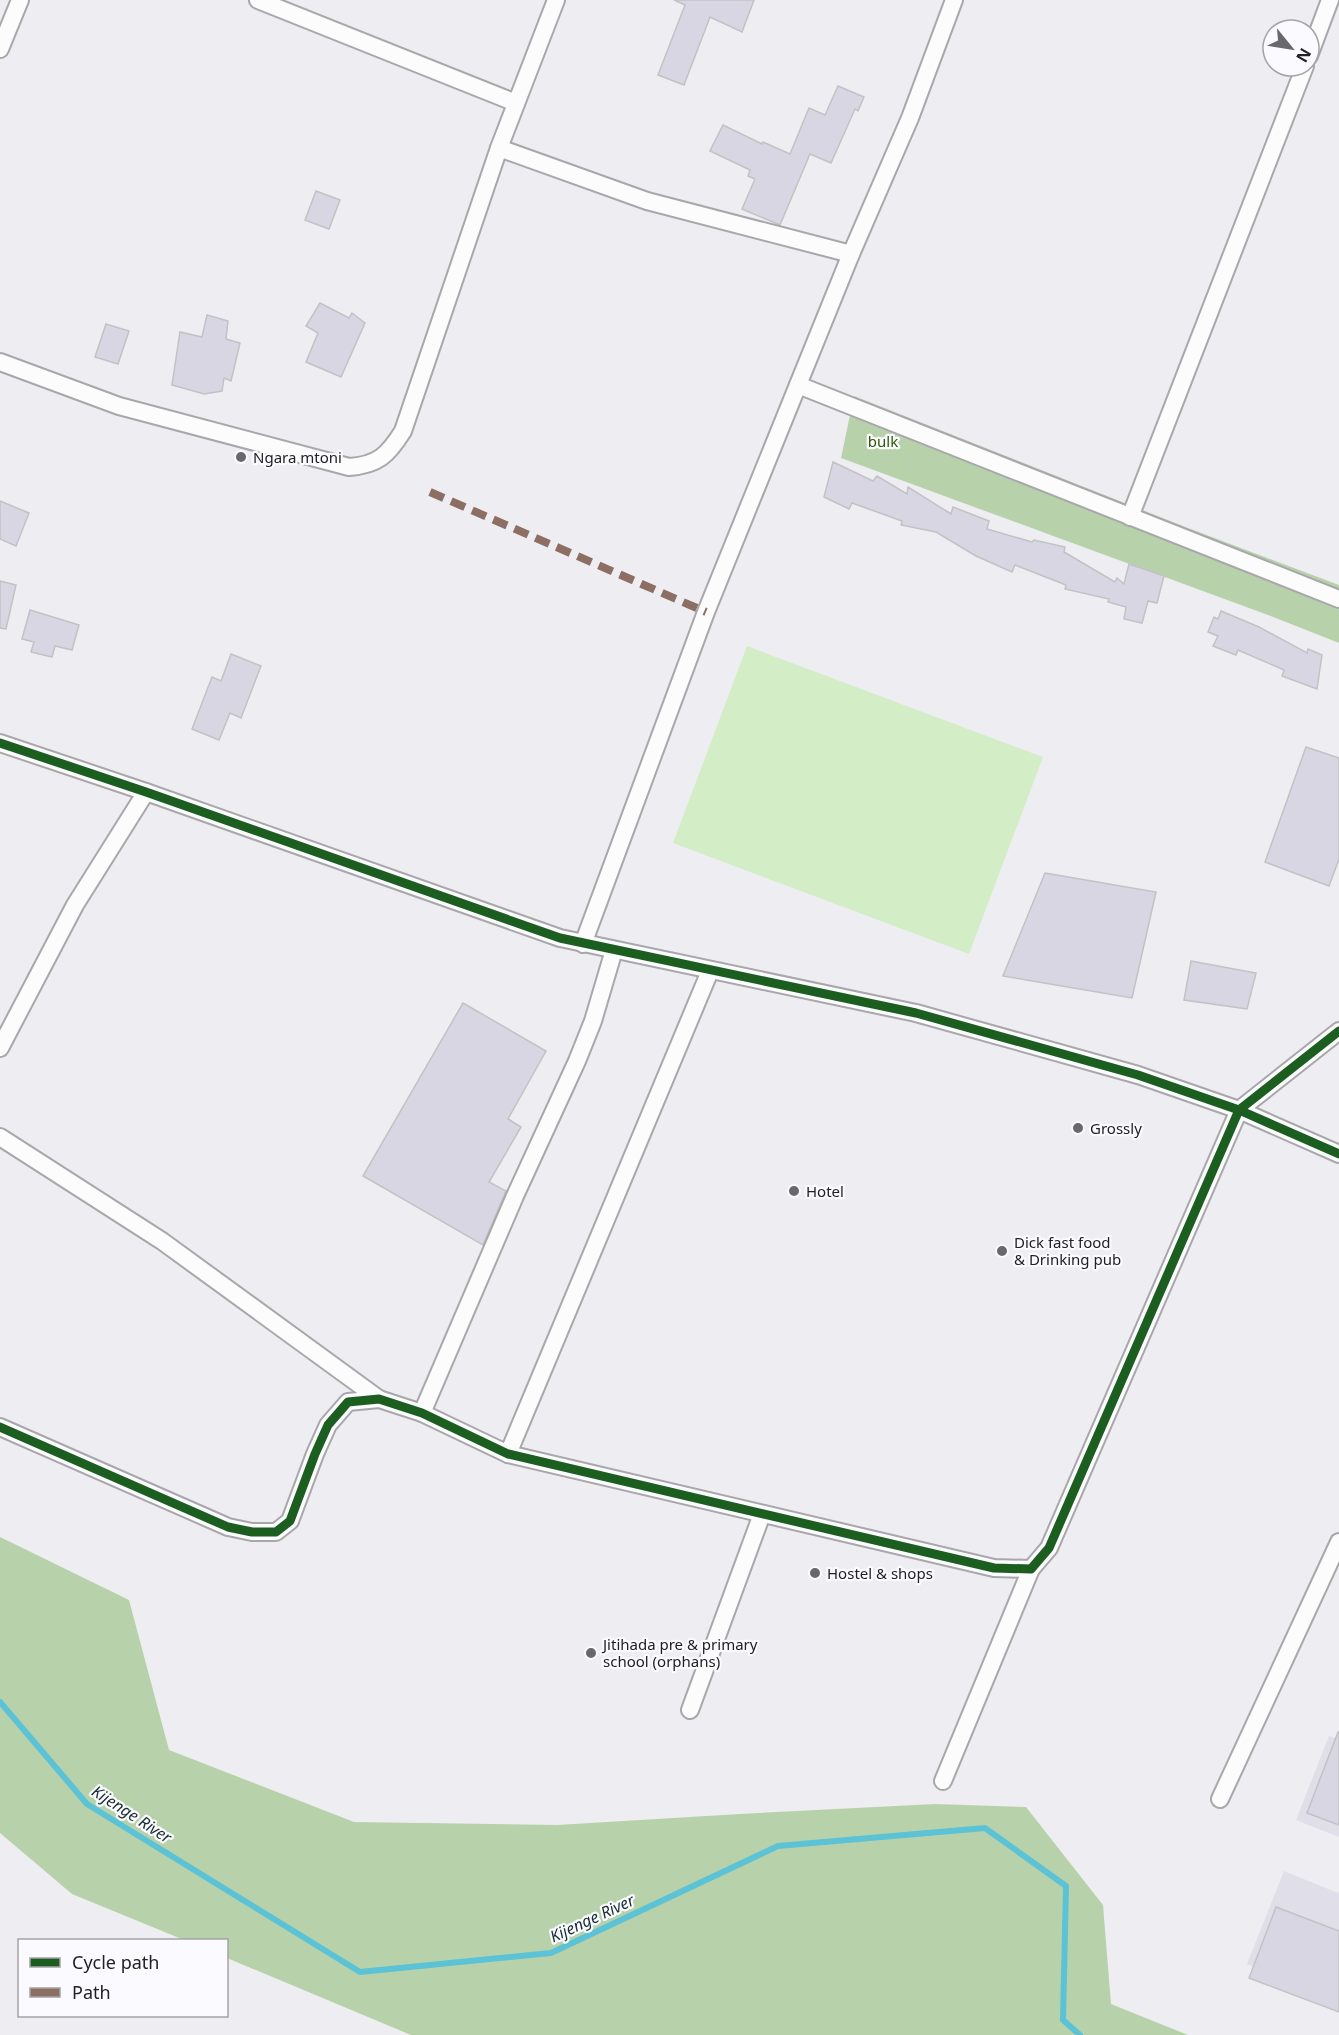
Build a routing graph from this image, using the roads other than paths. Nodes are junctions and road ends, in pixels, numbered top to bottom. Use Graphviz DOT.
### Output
graph roads {
  1 [pos="20,0"];
  2 [pos="258,0"];
  3 [pos="556,0"];
  4 [pos="954,0"];
  5 [pos="1330,0"];
  6 [pos="1321,24"];
  7 [pos="0,50"];
  8 [pos="1300,78"];
  9 [pos="516,103"];
  10 [pos="499,148"];
  11 [pos="851,254"];
  12 [pos="0,362"];
  13 [pos="798,385"];
  14 [pos="1130,516"];
  15 [pos="1339,599"];
  16 [pos="0,743"];
  17 [pos="146,792"];
  18 [pos="583,944"];
  19 [pos="614,950"];
  20 [pos="710,971"];
  21 [pos="1339,1031"];
  22 [pos="0,1048"];
  23 [pos="1239,1110"];
  24 [pos="0,1137"];
  25 [pos="1339,1154"];
  26 [pos="378,1399"];
  27 [pos="422,1413"];
  28 [pos="0,1427"];
  29 [pos="508,1454"];
  30 [pos="762,1515"];
  31 [pos="1339,1542"];
  32 [pos="1031,1569"];
  33 [pos="690,1710"];
  34 [pos="943,1781"];
  35 [pos="1220,1799"];
  1 -- 7 [label="street"];
  2 -- 9 [label="street"];
  3 -- 9 [label="street"];
  4 -- 11 [label="street"];
  5 -- 6 [label="street"];
  8 -- 14 [label="street"];
  9 -- 10 [label="street"];
  10 -- 11 [label="street"];
  10 -- 12 [label="street"];
  11 -- 13 [label="street"];
  13 -- 14 [label="street"];
  13 -- 18 [label="street"];
  14 -- 15 [label="street"];
  16 -- 17 [label="street"];
  17 -- 18 [label="street"];
  17 -- 22 [label="street"];
  18 -- 19 [label="street"];
  19 -- 20 [label="street"];
  19 -- 27 [label="street"];
  20 -- 23 [label="street"];
  20 -- 29 [label="street"];
  21 -- 23 [label="street"];
  23 -- 25 [label="street"];
  23 -- 32 [label="street"];
  24 -- 26 [label="street"];
  26 -- 27 [label="street"];
  26 -- 28 [label="street"];
  27 -- 29 [label="street"];
  29 -- 30 [label="street"];
  30 -- 32 [label="street"];
  30 -- 33 [label="street"];
  31 -- 35 [label="street"];
  32 -- 34 [label="street"];
}
